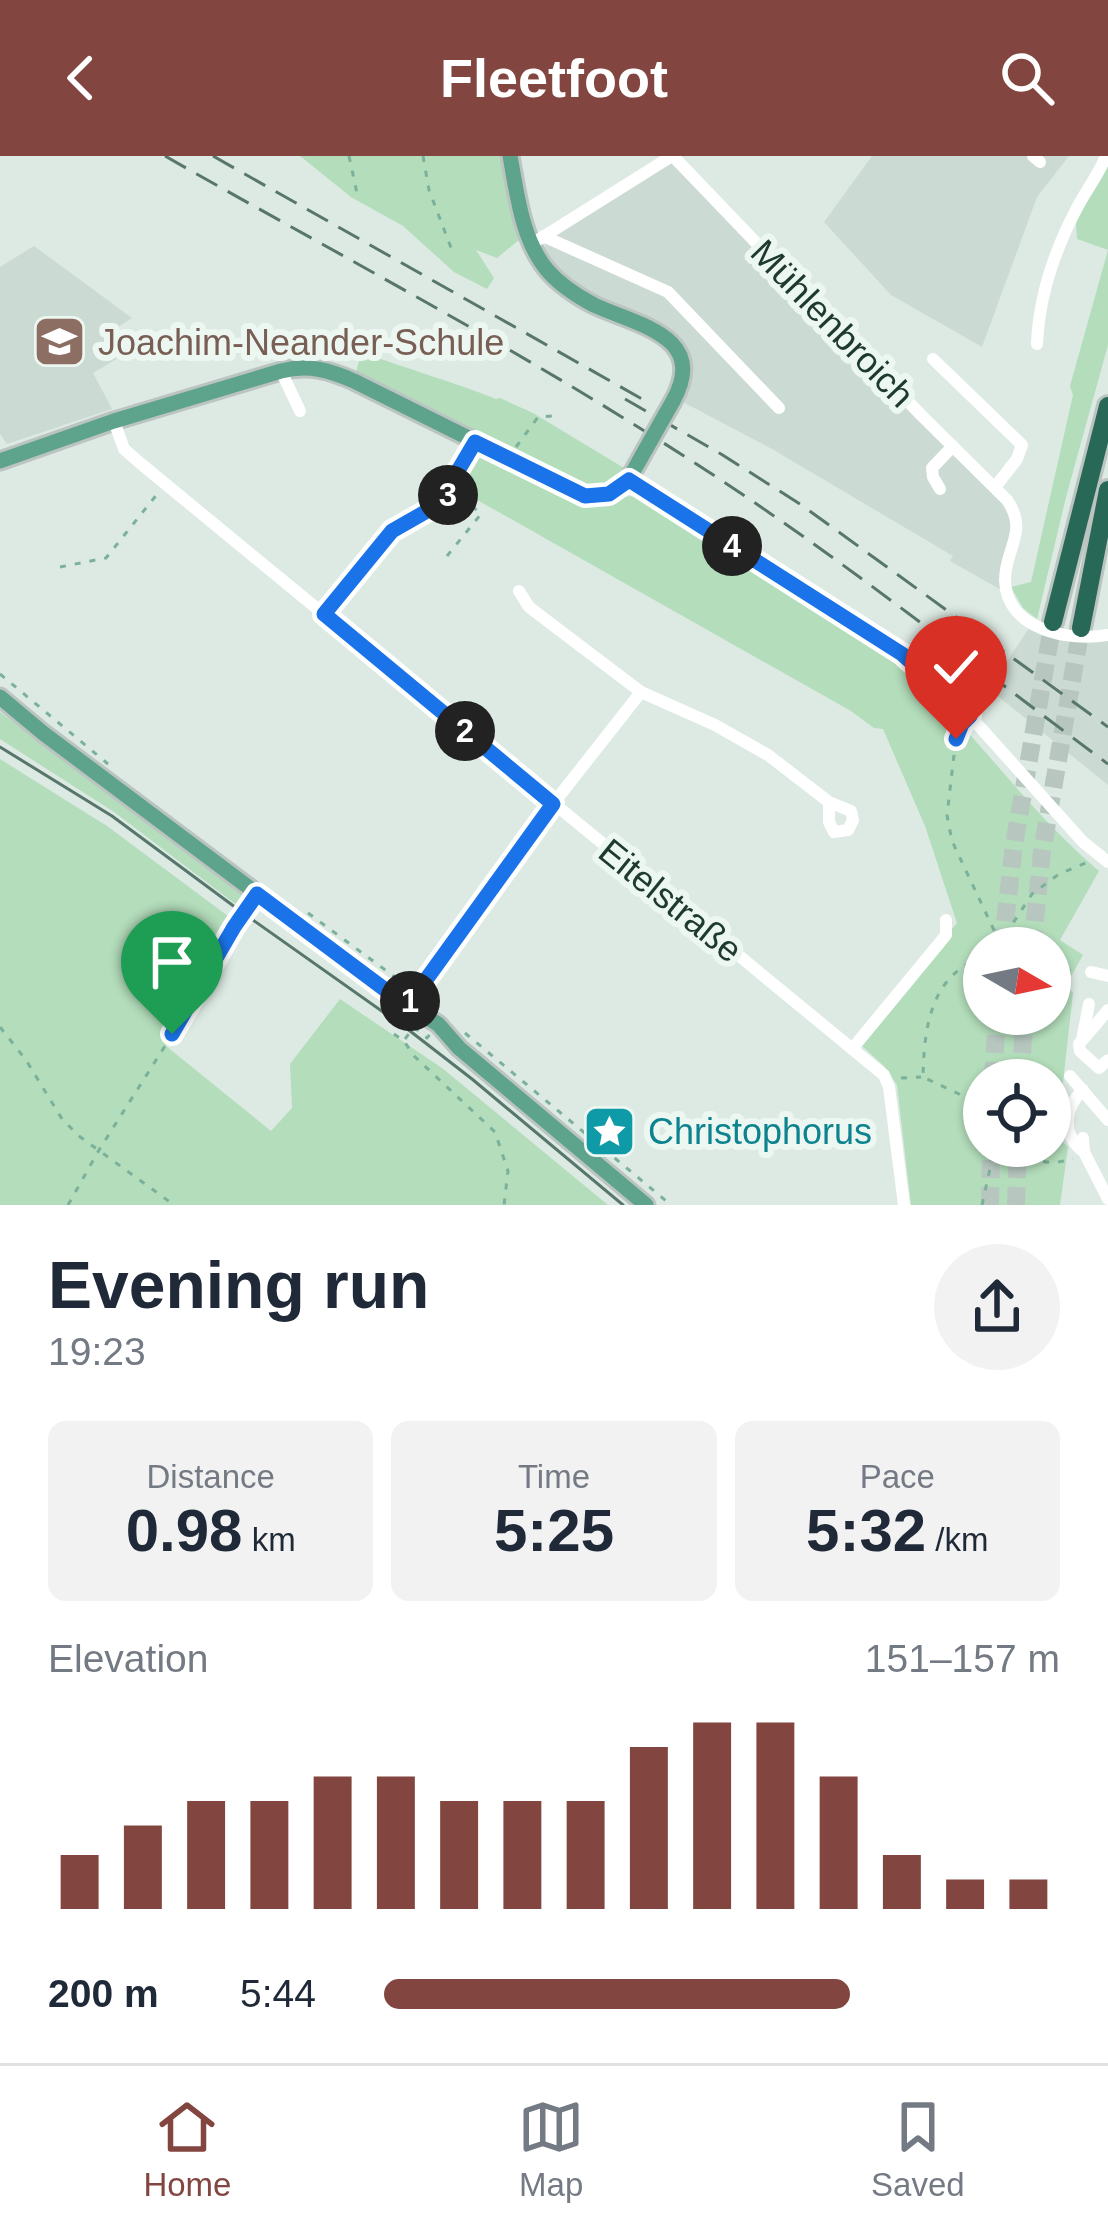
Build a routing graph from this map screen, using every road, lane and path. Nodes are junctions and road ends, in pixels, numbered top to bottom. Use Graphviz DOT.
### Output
graph roads {
  1 [pos="349,156"];
  2 [pos="423,156"];
  3 [pos="510,156"];
  4 [pos="672,156"];
  5 [pos="1106,156"];
  6 [pos="358,198"];
  7 [pos="537,240"];
  8 [pos="453,253"];
  9 [pos="1037,344"];
  10 [pos="933,359"];
  11 [pos="281,370"];
  12 [pos="1108,406"];
  13 [pos="779,408"];
  14 [pos="300,411"];
  15 [pos="554,416"];
  16 [pos="114,422"];
  17 [pos="475,442"];
  18 [pos="953,446"];
  19 [pos="509,459"];
  20 [pos="1,460"];
  21 [pos="629,480"];
  22 [pos="166,482"];
  23 [pos="996,486"];
  24 [pos="449,489"];
  25 [pos="940,489"];
  26 [pos="1108,490"];
  27 [pos="447,556"];
  28 [pos="60,567"];
  29 [pos="520,591"];
  30 [pos="324,614"];
  31 [pos="1053,622"];
  32 [pos="1081,628"];
  33 [pos="1108,635"];
  34 [pos="641,692"];
  35 [pos="0,697"];
  36 [pos="970,716"];
  37 [pos="829,802"];
  38 [pos="553,804"];
  39 [pos="1102,858"];
  40 [pos="257,894"];
  41 [pos="946,920"];
  42 [pos="990,927"];
  43 [pos="1011,927"];
  44 [pos="963,968"];
  45 [pos="1071,969"];
  46 [pos="1091,972"];
  47 [pos="1108,976"];
  48 [pos="1089,1004"];
  49 [pos="407,1006"];
  50 [pos="1108,1010"];
  51 [pos="0,1027"];
  52 [pos="172,1034"];
  53 [pos="394,1034"];
  54 [pos="1082,1041"];
  55 [pos="852,1048"];
  56 [pos="1108,1060"];
  57 [pos="923,1077"];
  58 [pos="1071,1077"];
  59 [pos="887,1079"];
  60 [pos="1083,1090"];
  61 [pos="963,1097"];
  62 [pos="1108,1120"];
  63 [pos="1084,1145"];
  64 [pos="99,1150"];
  65 [pos="1071,1160"];
  66 [pos="990,1167"];
  67 [pos="1108,1199"];
  68 [pos="68,1205"];
  69 [pos="174,1205"];
  70 [pos="504,1205"];
  71 [pos="646,1205"];
  72 [pos="904,1205"];
  73 [pos="982,1205"];
  1 -- 6 [label="path"];
  2 -- 8 [label="path"];
  3 -- 7 [label="main road"];
  4 -- 7 [label="street"];
  4 -- 18 [label="street, Mühlenbroich"];
  5 -- 9 [label="street"];
  7 -- 13 [label="street"];
  7 -- 21 [label="main road, bridge"];
  10 -- 23 [label="street, Mühlenbroich"];
  11 -- 14 [label="street"];
  11 -- 16 [label="main road"];
  11 -- 17 [label="main road"];
  12 -- 31 [label="highway"];
  15 -- 19 [label="path"];
  16 -- 20 [label="main road"];
  16 -- 22 [label="street, Eitelstraße"];
  17 -- 19 [label="main road"];
  17 -- 24 [label="street"];
  18 -- 23 [label="street, Mühlenbroich"];
  18 -- 25 [label="street"];
  19 -- 21 [label="main road"];
  21 -- 36 [label="street"];
  22 -- 28 [label="path"];
  22 -- 30 [label="street, Eitelstraße"];
  23 -- 33 [label="street, Mühlenbroich"];
  24 -- 27 [label="path"];
  24 -- 30 [label="path"];
  26 -- 32 [label="highway"];
  29 -- 34 [label="street"];
  30 -- 38 [label="street, Eitelstraße"];
  34 -- 37 [label="street"];
  34 -- 38 [label="street"];
  35 -- 40 [label="main road"];
  36 -- 39 [label="street"];
  36 -- 42 [label="path"];
  38 -- 49 [label="street"];
  38 -- 55 [label="street, Eitelstraße"];
  39 -- 43 [label="path"];
  40 -- 49 [label="main road"];
  40 -- 52 [label="street"];
  41 -- 55 [label="street"];
  44 -- 57 [label="path"];
  45 -- 46 [label="path"];
  46 -- 47 [label="street"];
  48 -- 54 [label="street"];
  49 -- 71 [label="main road"];
  50 -- 54 [label="street"];
  51 -- 64 [label="path"];
  52 -- 64 [label="path"];
  53 -- 70 [label="path"];
  54 -- 56 [label="street"];
  55 -- 59 [label="street, Eitelstraße"];
  57 -- 59 [label="path"];
  57 -- 61 [label="path"];
  58 -- 60 [label="street"];
  59 -- 72 [label="street"];
  60 -- 62 [label="street"];
  60 -- 63 [label="street"];
  63 -- 65 [label="path"];
  63 -- 67 [label="street"];
  64 -- 68 [label="path"];
  64 -- 69 [label="path"];
  66 -- 73 [label="path"];
}
